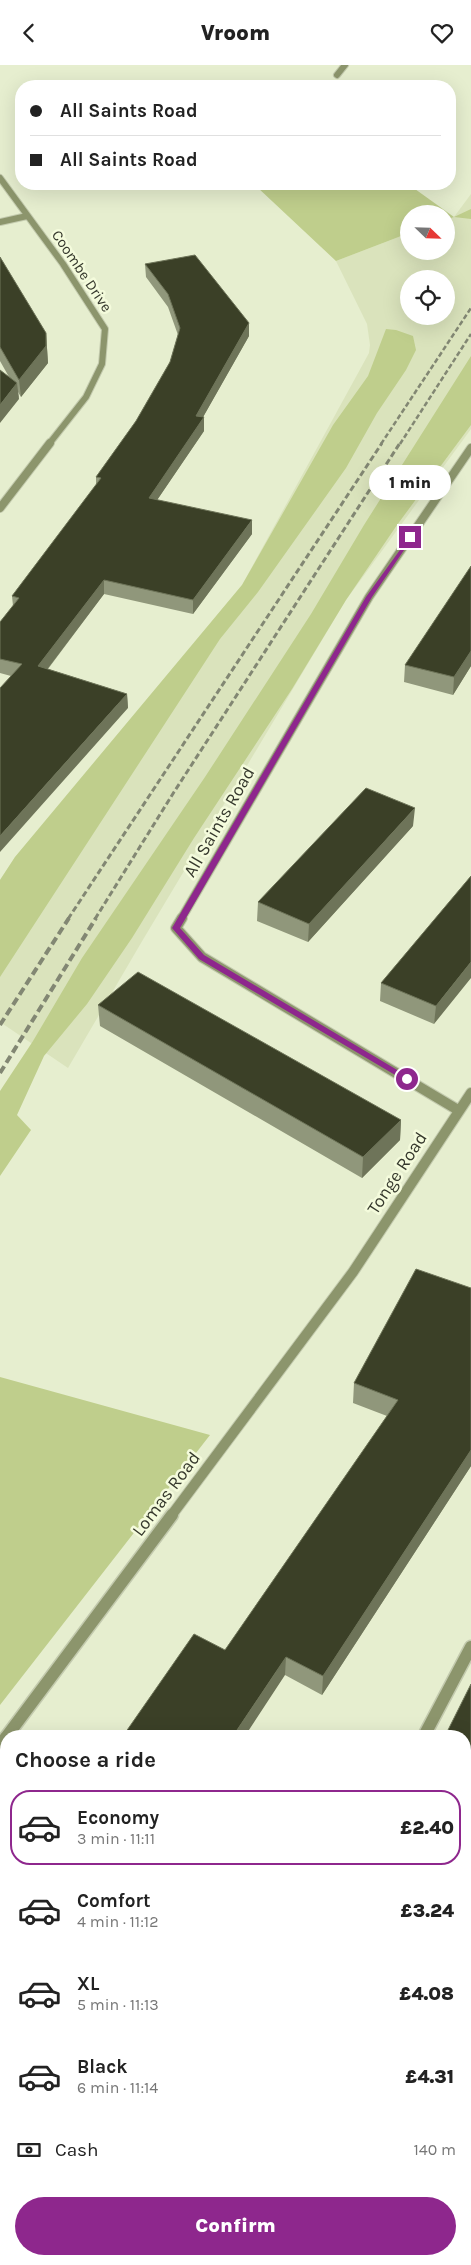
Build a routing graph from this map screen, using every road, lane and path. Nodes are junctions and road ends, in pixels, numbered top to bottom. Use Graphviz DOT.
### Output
graph roads {
  1 [pos="345,65"];
  2 [pos="337,75"];
  3 [pos="0,178"];
  4 [pos="27,216"];
  5 [pos="0,222"];
  6 [pos="471,448"];
  7 [pos="0,508"];
  8 [pos="471,1093"];
  9 [pos="458,1110"];
  10 [pos="353,1272"];
  11 [pos="471,1647"];
  12 [pos="12,1730"];
  13 [pos="427,1730"];
  1 -- 2 [label="street"];
  3 -- 4 [label="street, Coombe Drive"];
  4 -- 5 [label="street"];
  4 -- 7 [label="street, Coombe Drive"];
  6 -- 9 [label="street, All Saints Road"];
  8 -- 9 [label="street, Tonge Road"];
  9 -- 10 [label="street, Tonge Road"];
  10 -- 12 [label="street, Lomas Road"];
  11 -- 13 [label="street"];
}
